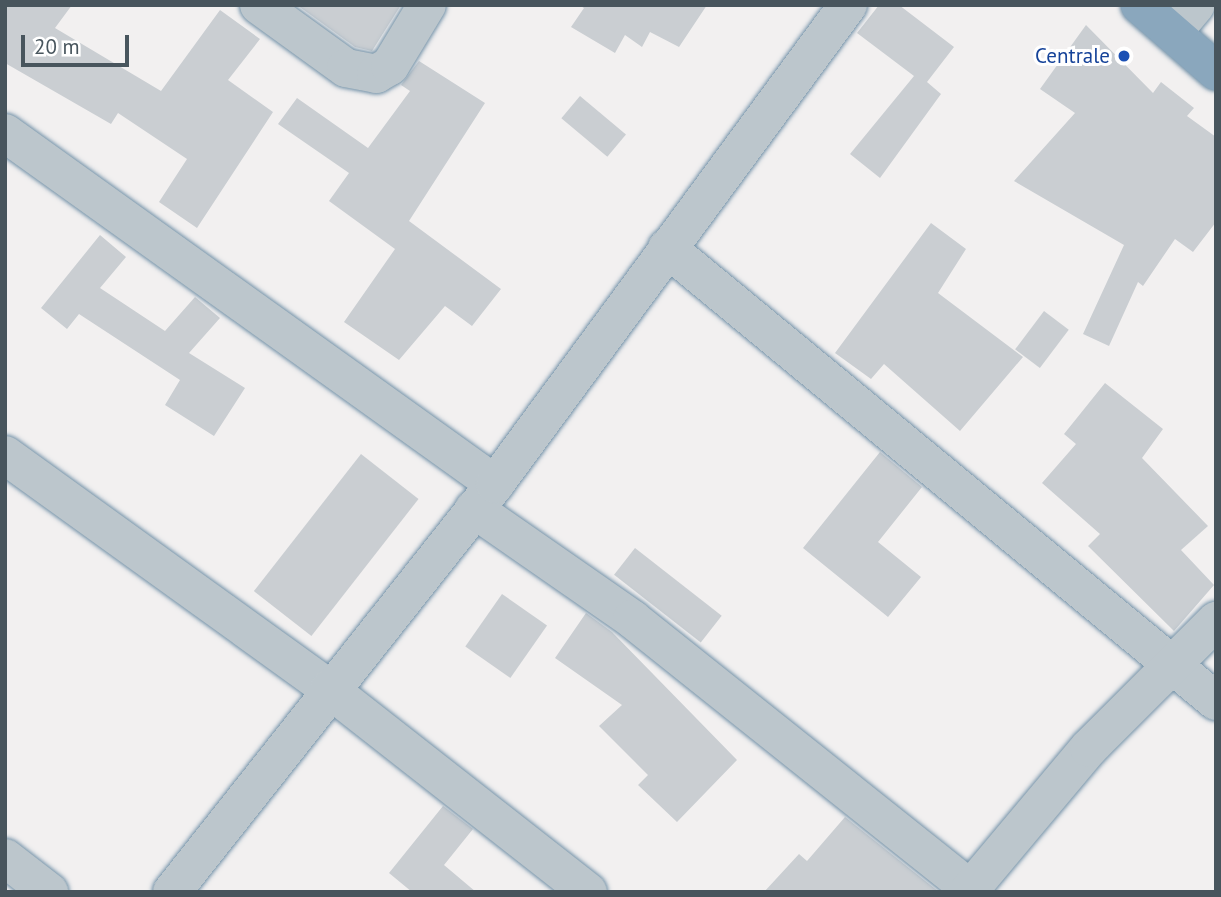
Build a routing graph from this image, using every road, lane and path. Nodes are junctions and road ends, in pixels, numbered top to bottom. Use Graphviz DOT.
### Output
graph roads {
  1 [pos="258,5"];
  2 [pos="427,5"];
  3 [pos="848,5"];
  4 [pos="1140,5"];
  5 [pos="1184,19"];
  6 [pos="1216,71"];
  7 [pos="5,133"];
  8 [pos="667,247"];
  9 [pos="5,454"];
  10 [pos="485,497"];
  11 [pos="1216,621"];
  12 [pos="1173,661"];
  13 [pos="329,689"];
  14 [pos="1216,701"];
  15 [pos="5,859"];
  16 [pos="971,891"];
  17 [pos="49,892"];
  18 [pos="172,892"];
  19 [pos="588,892"];
  1 -- 2 [label="street"];
  3 -- 8 [label="street"];
  4 -- 5 [label="highway"];
  5 -- 6 [label="highway"];
  7 -- 10 [label="street"];
  8 -- 10 [label="street"];
  8 -- 12 [label="street"];
  9 -- 13 [label="street"];
  10 -- 13 [label="street"];
  10 -- 16 [label="street"];
  11 -- 12 [label="street"];
  12 -- 14 [label="street"];
  12 -- 16 [label="street"];
  13 -- 18 [label="street"];
  13 -- 19 [label="street"];
  15 -- 17 [label="street"];
}
